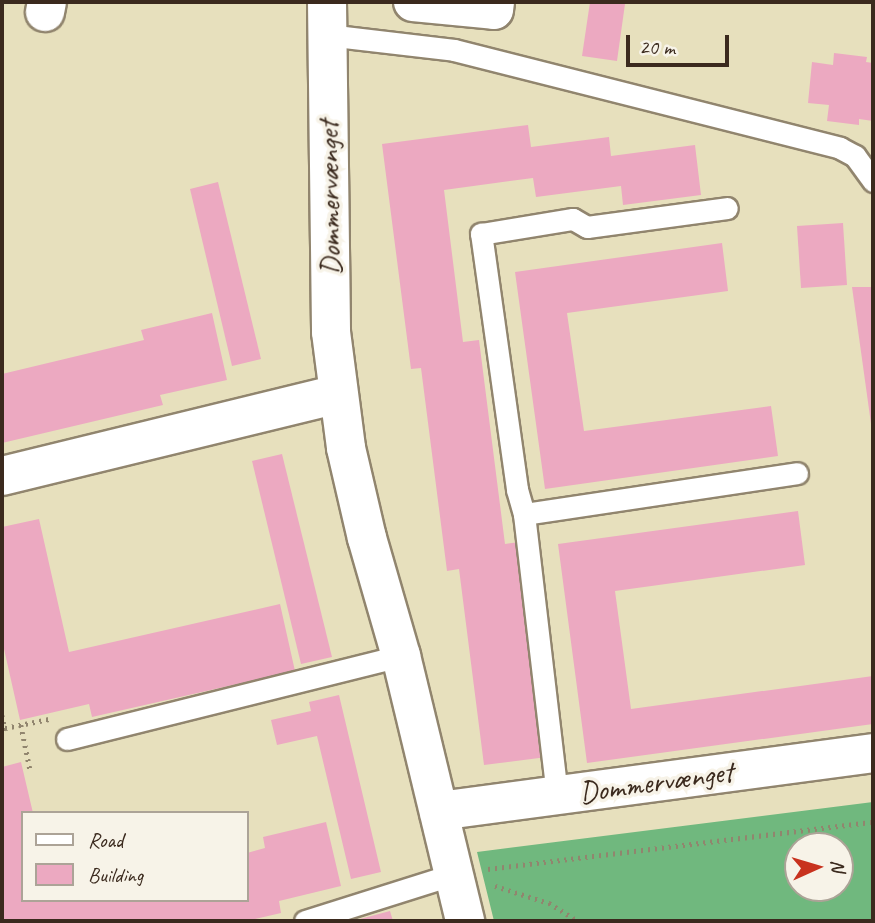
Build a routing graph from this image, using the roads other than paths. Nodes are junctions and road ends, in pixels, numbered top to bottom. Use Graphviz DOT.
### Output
graph roads {
  1 [pos="413,2"];
  2 [pos="495,2"];
  3 [pos="327,18"];
  4 [pos="873,181"];
  5 [pos="727,208"];
  6 [pos="338,394"];
  7 [pos="797,473"];
  8 [pos="2,476"];
  9 [pos="524,513"];
  10 [pos="401,656"];
  11 [pos="67,739"];
  12 [pos="873,753"];
  13 [pos="557,795"];
  14 [pos="439,811"];
  15 [pos="454,874"];
  16 [pos="304,921"];
  17 [pos="465,921"];
  1 -- 2 [label="street"];
  3 -- 4 [label="lane"];
  3 -- 6 [label="street, Dommervænget"];
  5 -- 9 [label="lane"];
  6 -- 8 [label="street"];
  6 -- 10 [label="street, Dommervænget"];
  7 -- 9 [label="lane"];
  9 -- 13 [label="lane"];
  10 -- 11 [label="lane"];
  10 -- 14 [label="street, Dommervænget"];
  12 -- 13 [label="street, Dommervænget"];
  13 -- 14 [label="street, Dommervænget"];
  14 -- 15 [label="street, Dommervænget"];
  15 -- 16 [label="lane"];
  15 -- 17 [label="street, Dommervænget"];
}
